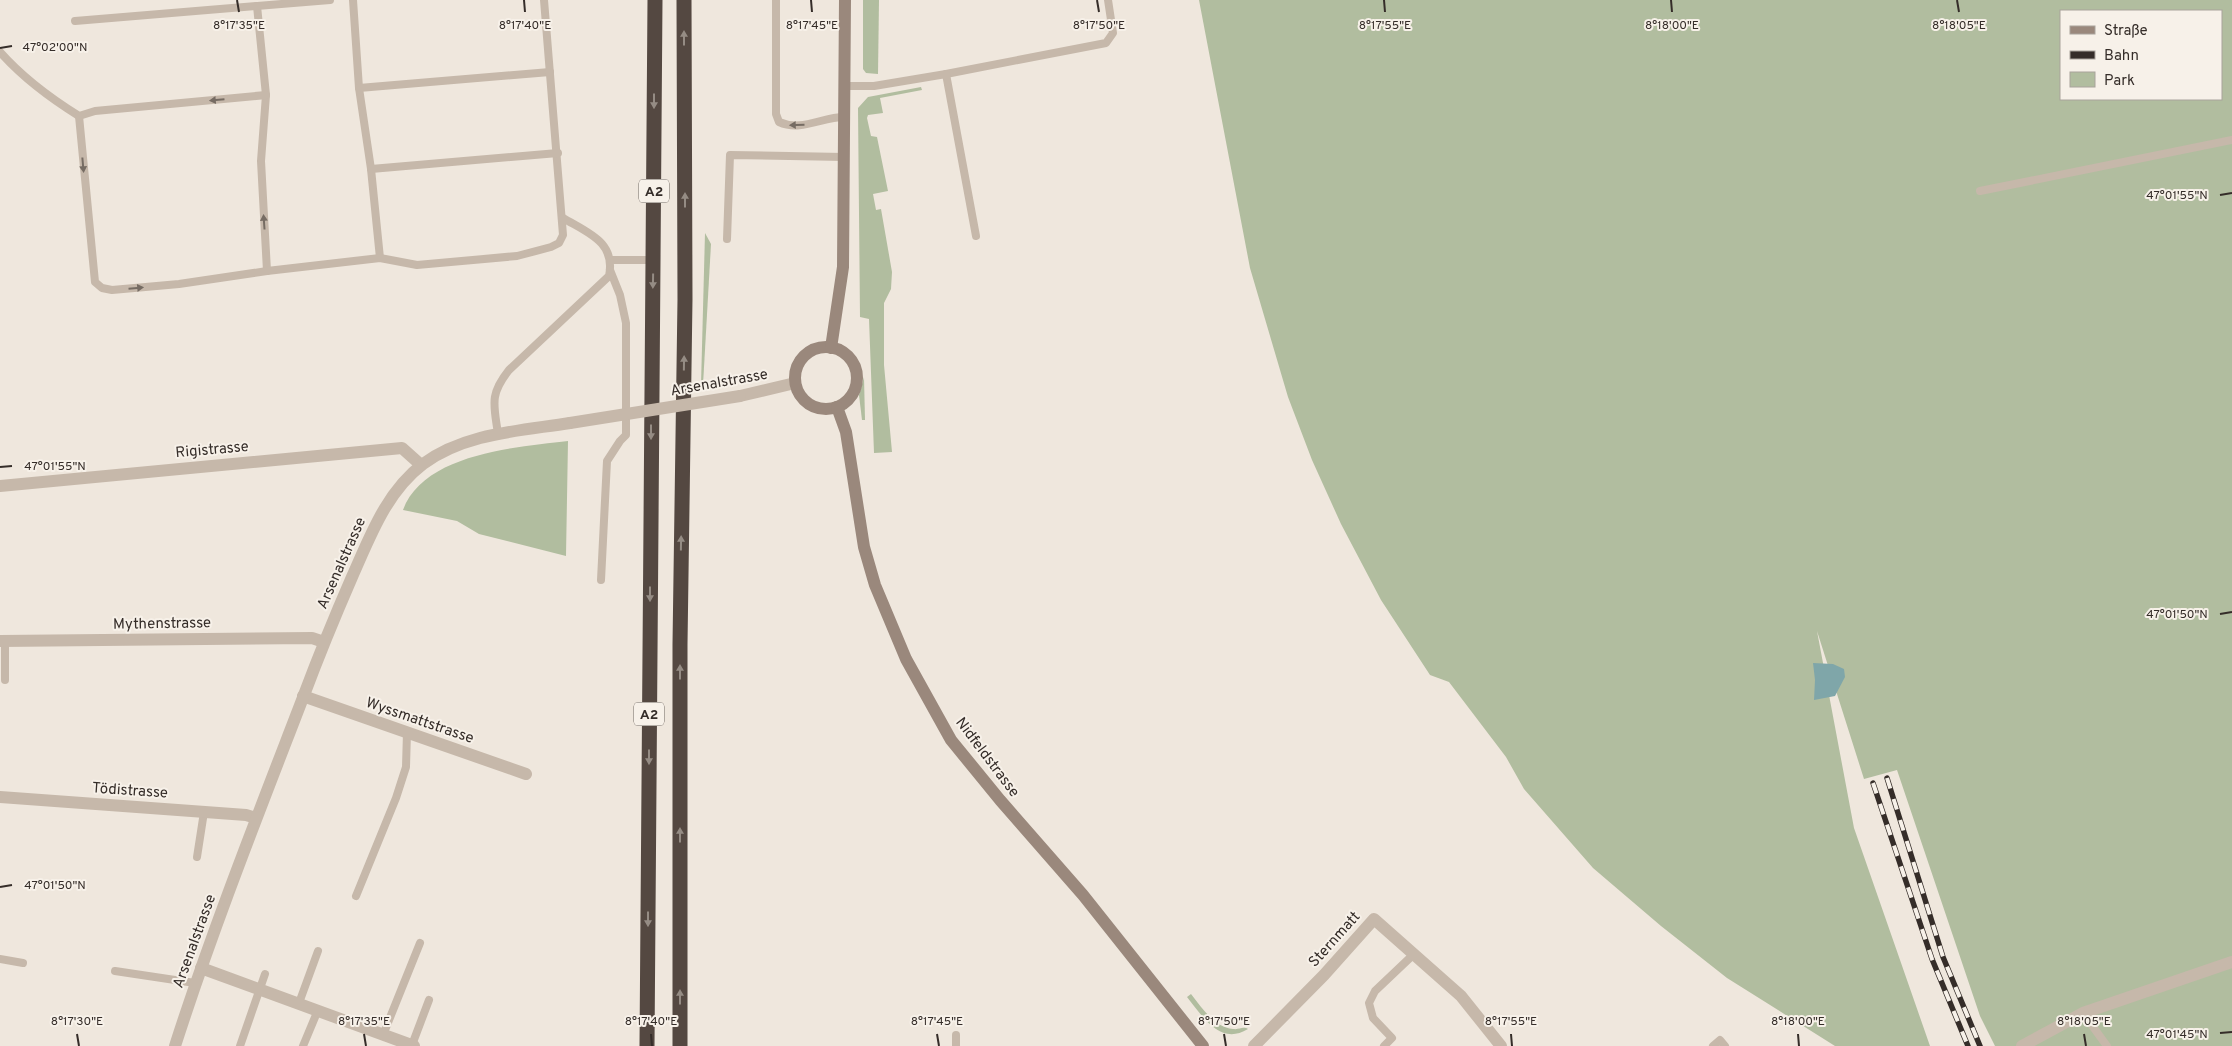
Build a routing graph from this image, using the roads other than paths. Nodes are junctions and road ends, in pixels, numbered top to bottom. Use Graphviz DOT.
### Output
graph roads {
  1 [pos="330,0"];
  2 [pos="353,0"];
  3 [pos="544,0"];
  4 [pos="654,0"];
  5 [pos="684,0"];
  6 [pos="776,0"];
  7 [pos="845,0"];
  8 [pos="1108,0"];
  9 [pos="257,6"];
  10 [pos="75,21"];
  11 [pos="0,52"];
  12 [pos="550,72"];
  13 [pos="946,74"];
  14 [pos="845,86"];
  15 [pos="359,88"];
  16 [pos="266,95"];
  17 [pos="79,116"];
  18 [pos="844,117"];
  19 [pos="2232,140"];
  20 [pos="558,153"];
  21 [pos="844,157"];
  22 [pos="371,169"];
  23 [pos="1980,191"];
  24 [pos="563,218"];
  25 [pos="976,236"];
  26 [pos="727,239"];
  27 [pos="380,258"];
  28 [pos="611,260"];
  29 [pos="653,260"];
  30 [pos="610,270"];
  31 [pos="267,271"];
  32 [pos="831,348"];
  33 [pos="795,383"];
  34 [pos="837,407"];
  35 [pos="498,434"];
  36 [pos="422,465"];
  37 [pos="0,486"];
  38 [pos="601,580"];
  39 [pos="3,641"];
  40 [pos="324,642"];
  41 [pos="5,680"];
  42 [pos="304,696"];
  43 [pos="407,732"];
  44 [pos="526,774"];
  45 [pos="0,797"];
  46 [pos="204,812"];
  47 [pos="256,818"];
  48 [pos="197,857"];
  49 [pos="356,896"];
  50 [pos="420,944"];
  51 [pos="318,951"];
  52 [pos="1414,954"];
  53 [pos="0,960"];
  54 [pos="2232,962"];
  55 [pos="23,963"];
  56 [pos="201,968"];
  57 [pos="115,971"];
  58 [pos="265,974"];
  59 [pos="196,982"];
  60 [pos="260,989"];
  61 [pos="429,1000"];
  62 [pos="298,1003"];
  63 [pos="318,1010"];
  64 [pos="2083,1013"];
  65 [pos="383,1035"];
  66 [pos="956,1035"];
  67 [pos="411,1045"];
  68 [pos="175,1046"];
  69 [pos="240,1046"];
  70 [pos="303,1046"];
  71 [pos="647,1046"];
  72 [pos="680,1046"];
  73 [pos="956,1046"];
  74 [pos="1203,1046"];
  75 [pos="1254,1046"];
  76 [pos="1384,1046"];
  77 [pos="1501,1046"];
  78 [pos="1713,1046"];
  79 [pos="1725,1046"];
  80 [pos="2022,1046"];
  81 [pos="2106,1046"];
  1 -- 9 [label="lane"];
  2 -- 15 [label="lane"];
  3 -- 12 [label="lane"];
  4 -- 29 [label="highway, A2, one-way"];
  72 -- 5 [label="highway, A2, one-way"];
  18 -- 6 [label="lane, one-way"];
  7 -- 14 [label="street"];
  8 -- 13 [label="lane"];
  9 -- 10 [label="lane"];
  9 -- 16 [label="lane"];
  11 -- 17 [label="lane"];
  12 -- 15 [label="lane"];
  12 -- 20 [label="lane"];
  13 -- 14 [label="lane"];
  13 -- 25 [label="lane"];
  14 -- 18 [label="street"];
  15 -- 22 [label="lane"];
  16 -- 17 [label="lane, one-way"];
  31 -- 16 [label="lane, one-way"];
  17 -- 31 [label="lane, one-way"];
  18 -- 21 [label="street"];
  19 -- 23 [label="lane"];
  20 -- 22 [label="lane"];
  20 -- 24 [label="lane"];
  21 -- 26 [label="lane"];
  21 -- 32 [label="street"];
  22 -- 27 [label="lane"];
  24 -- 27 [label="lane"];
  24 -- 28 [label="lane"];
  27 -- 31 [label="lane"];
  28 -- 29 [label="lane"];
  28 -- 30 [label="lane"];
  29 -- 71 [label="highway, A2, one-way"];
  30 -- 35 [label="lane"];
  30 -- 38 [label="lane"];
  32 -- 33 [label="street"];
  32 -- 34 [label="street"];
  33 -- 34 [label="street"];
  33 -- 35 [label="street, Arsenalstrasse, bridge"];
  34 -- 74 [label="street, Nidfeldstrasse"];
  35 -- 36 [label="street, Arsenalstrasse"];
  36 -- 37 [label="street, Rigistrasse"];
  36 -- 40 [label="street, Arsenalstrasse"];
  39 -- 40 [label="street, Mythenstrasse"];
  39 -- 41 [label="lane"];
  40 -- 42 [label="street, Arsenalstrasse"];
  42 -- 43 [label="street, Wyssmattstrasse"];
  42 -- 47 [label="street, Arsenalstrasse"];
  43 -- 44 [label="street, Wyssmattstrasse"];
  43 -- 49 [label="lane"];
  45 -- 46 [label="street, Tödistrasse"];
  46 -- 47 [label="street, Tödistrasse"];
  46 -- 48 [label="lane"];
  47 -- 56 [label="street, Arsenalstrasse"];
  50 -- 65 [label="lane"];
  51 -- 62 [label="lane"];
  52 -- 75 [label="street, Sternmatt"];
  52 -- 76 [label="lane"];
  52 -- 77 [label="street, Sternmatt"];
  53 -- 55 [label="lane"];
  54 -- 64 [label="street"];
  56 -- 59 [label="street, Arsenalstrasse"];
  56 -- 60 [label="street"];
  57 -- 59 [label="lane"];
  58 -- 60 [label="lane"];
  59 -- 68 [label="street, Arsenalstrasse"];
  60 -- 62 [label="street"];
  60 -- 69 [label="lane"];
  61 -- 67 [label="lane"];
  62 -- 63 [label="street"];
  63 -- 65 [label="street"];
  63 -- 70 [label="lane"];
  64 -- 80 [label="street"];
  64 -- 81 [label="lane"];
  65 -- 67 [label="street"];
  66 -- 73 [label="lane"];
  78 -- 79 [label="lane"];
}
